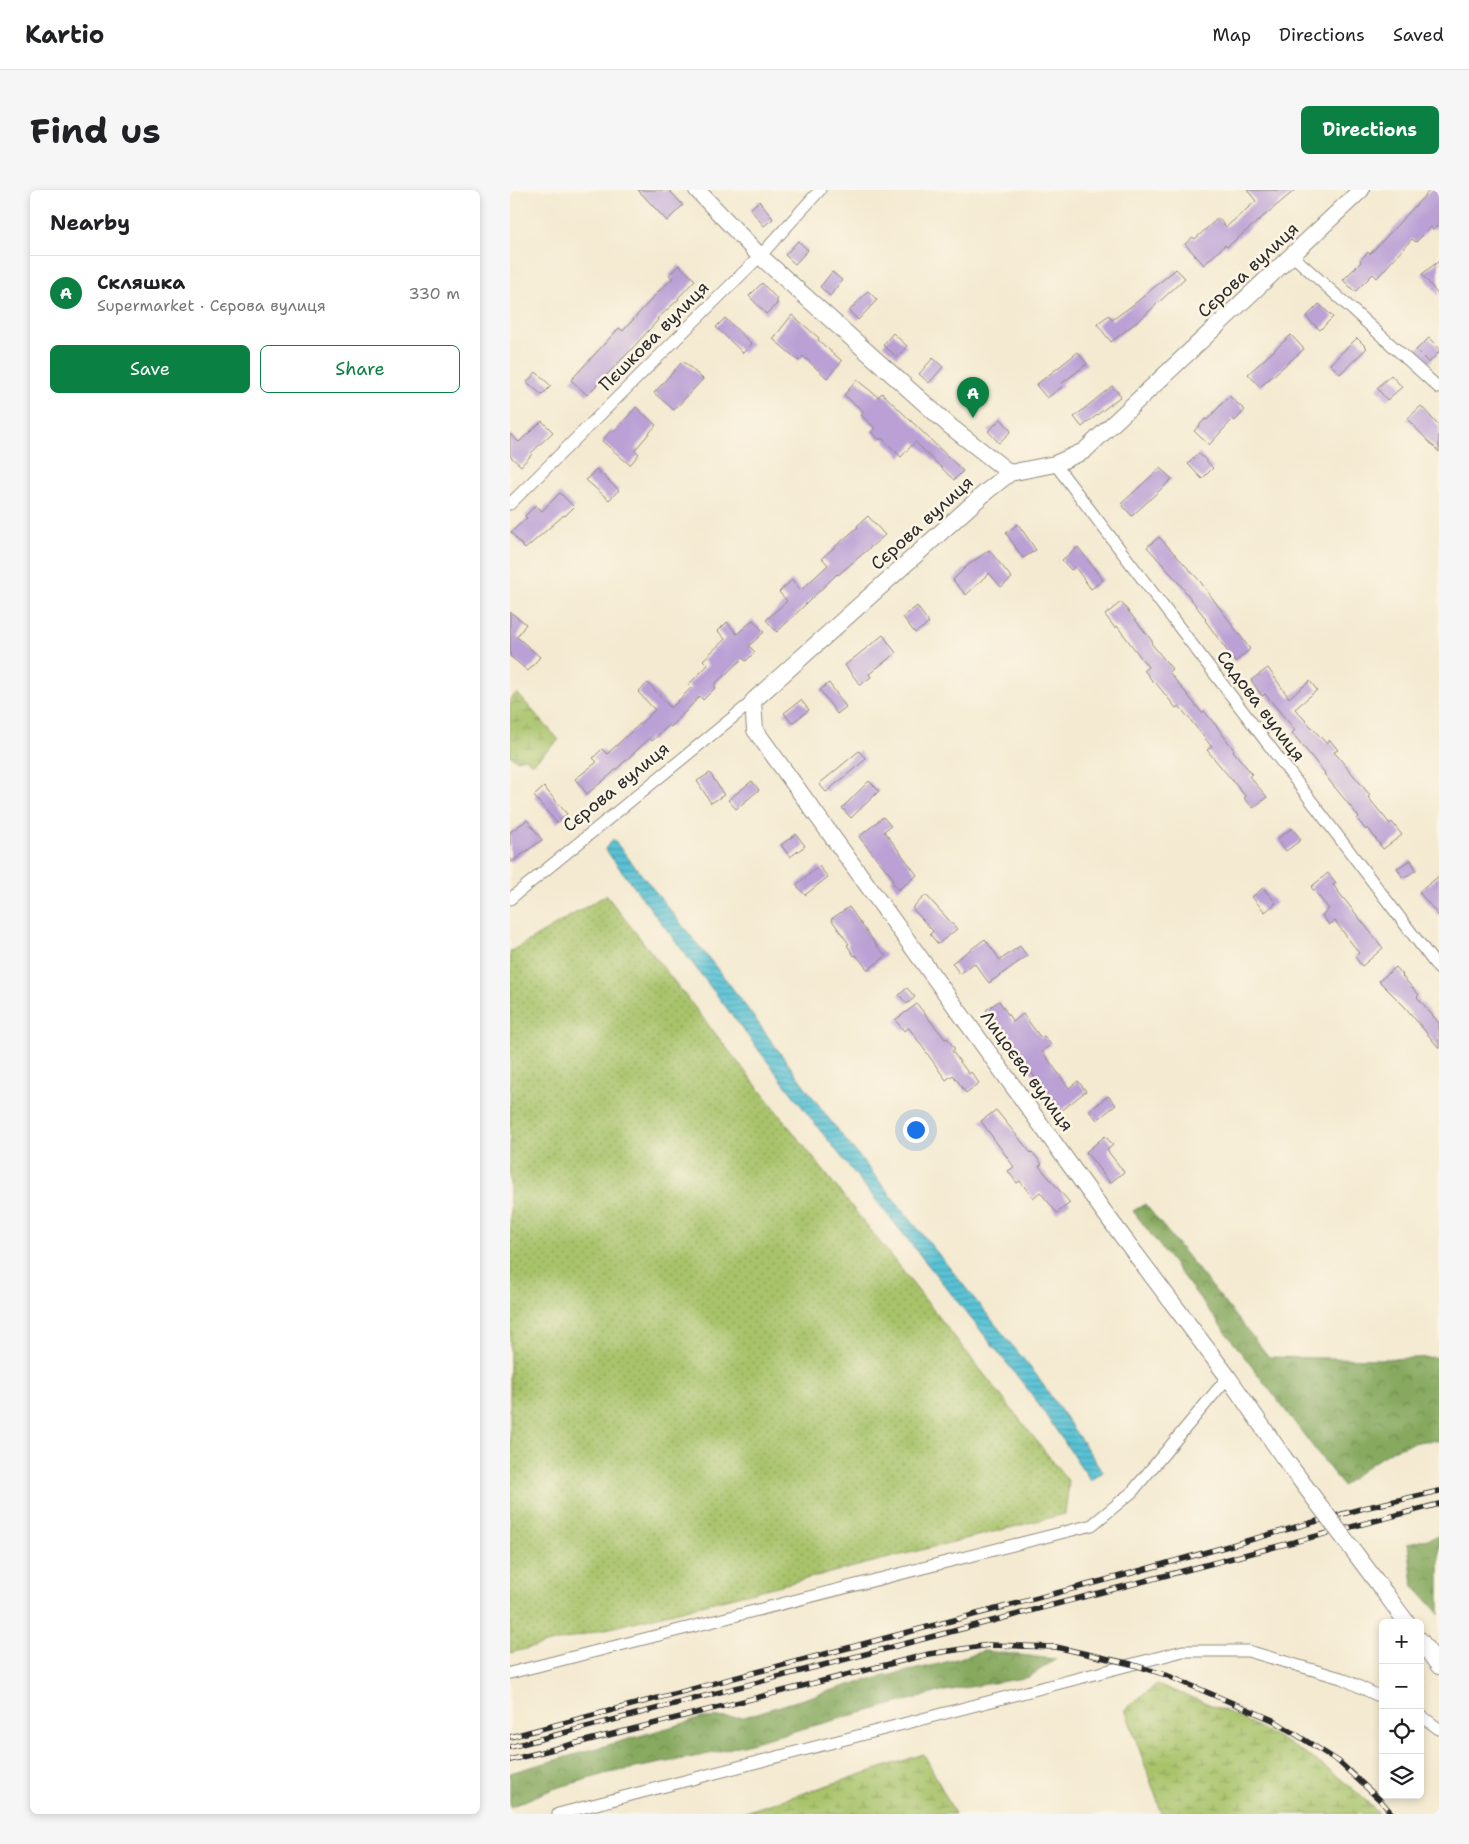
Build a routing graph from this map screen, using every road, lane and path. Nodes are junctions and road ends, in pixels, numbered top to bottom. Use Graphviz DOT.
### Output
graph roads {
  1 [pos="697,190"];
  2 [pos="820,190"];
  3 [pos="1361,190"];
  4 [pos="760,256"];
  5 [pos="1293,256"];
  6 [pos="1439,388"];
  7 [pos="1055,464"];
  8 [pos="1010,473"];
  9 [pos="510,504"];
  10 [pos="753,701"];
  11 [pos="510,899"];
  12 [pos="1439,969"];
  13 [pos="1228,1377"];
  14 [pos="1404,1619"];
  15 [pos="1424,1645"];
  16 [pos="1439,1666"];
  17 [pos="510,1673"];
  18 [pos="1379,1696"];
  19 [pos="1424,1718"];
  20 [pos="1439,1729"];
  21 [pos="558,1814"];
  1 -- 4 [label="street"];
  2 -- 4 [label="street, Пєшкова вулиця"];
  3 -- 5 [label="street, Сєрова вулиця"];
  4 -- 8 [label="street"];
  4 -- 9 [label="street, Пєшкова вулиця"];
  5 -- 6 [label="street"];
  5 -- 7 [label="street, Сєрова вулиця"];
  7 -- 8 [label="street, Сєрова вулиця"];
  7 -- 12 [label="street, Садова вулиця"];
  8 -- 10 [label="street, Сєрова вулиця"];
  10 -- 11 [label="street, Сєрова вулиця"];
  10 -- 13 [label="street, Лицоєва вулиця"];
  13 -- 14 [label="street, Лицоєва вулиця, bridge"];
  13 -- 17 [label="street"];
  15 -- 16 [label="street"];
  18 -- 21 [label="street"];
  19 -- 20 [label="street"];
}
